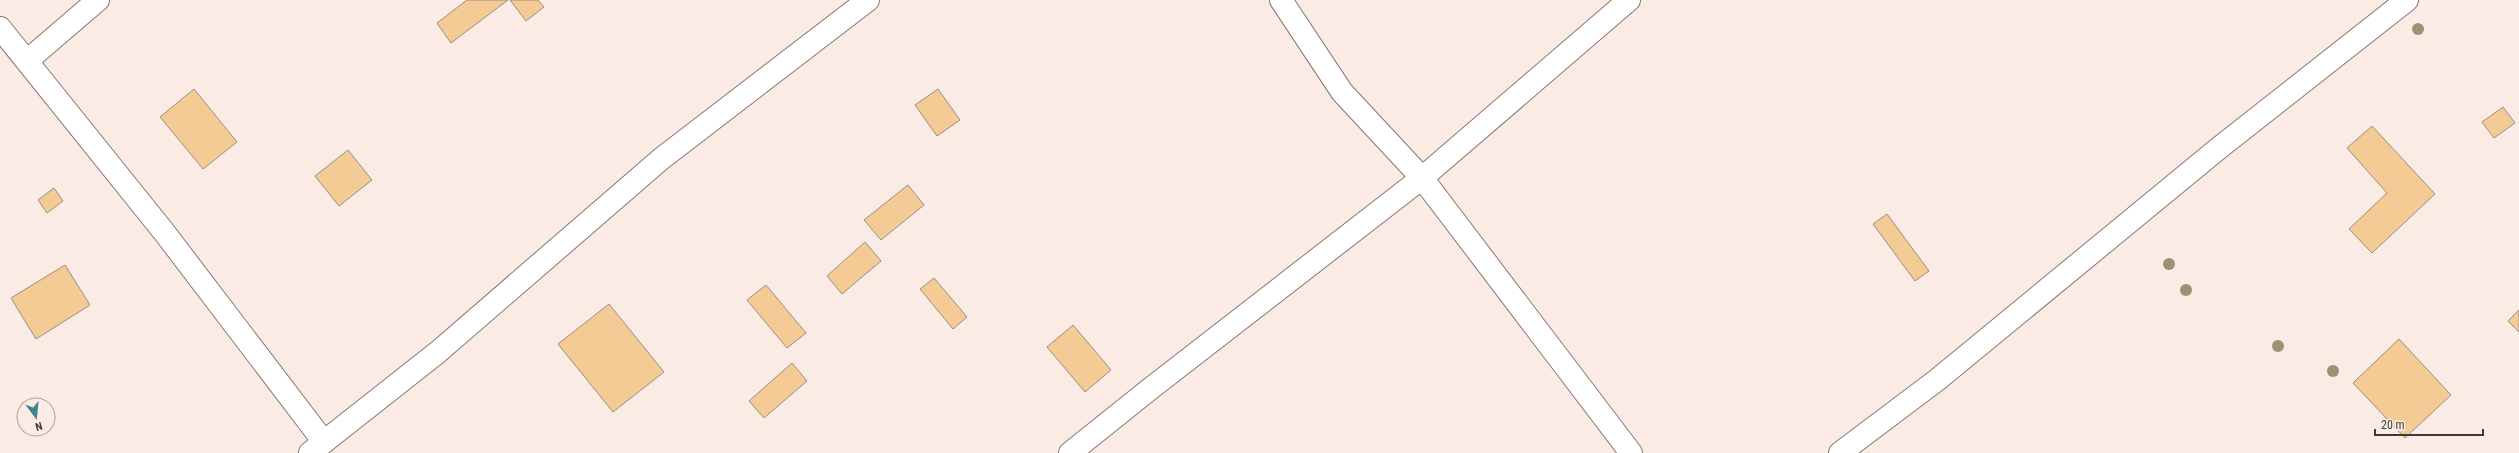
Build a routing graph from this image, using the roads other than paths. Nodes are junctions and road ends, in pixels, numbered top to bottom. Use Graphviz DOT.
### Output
graph roads {
  1 [pos="98,0"];
  2 [pos="868,0"];
  3 [pos="1281,0"];
  4 [pos="1629,0"];
  5 [pos="2407,0"];
  6 [pos="0,28"];
  7 [pos="28,60"];
  8 [pos="1422,178"];
  9 [pos="317,447"];
  10 [pos="1070,453"];
  11 [pos="1631,453"];
  12 [pos="1840,453"];
  1 -- 7 [label="street"];
  2 -- 9 [label="street"];
  3 -- 8 [label="street"];
  4 -- 8 [label="street"];
  5 -- 12 [label="street"];
  6 -- 7 [label="street"];
  7 -- 9 [label="street"];
  8 -- 10 [label="street"];
  8 -- 11 [label="street"];
}
